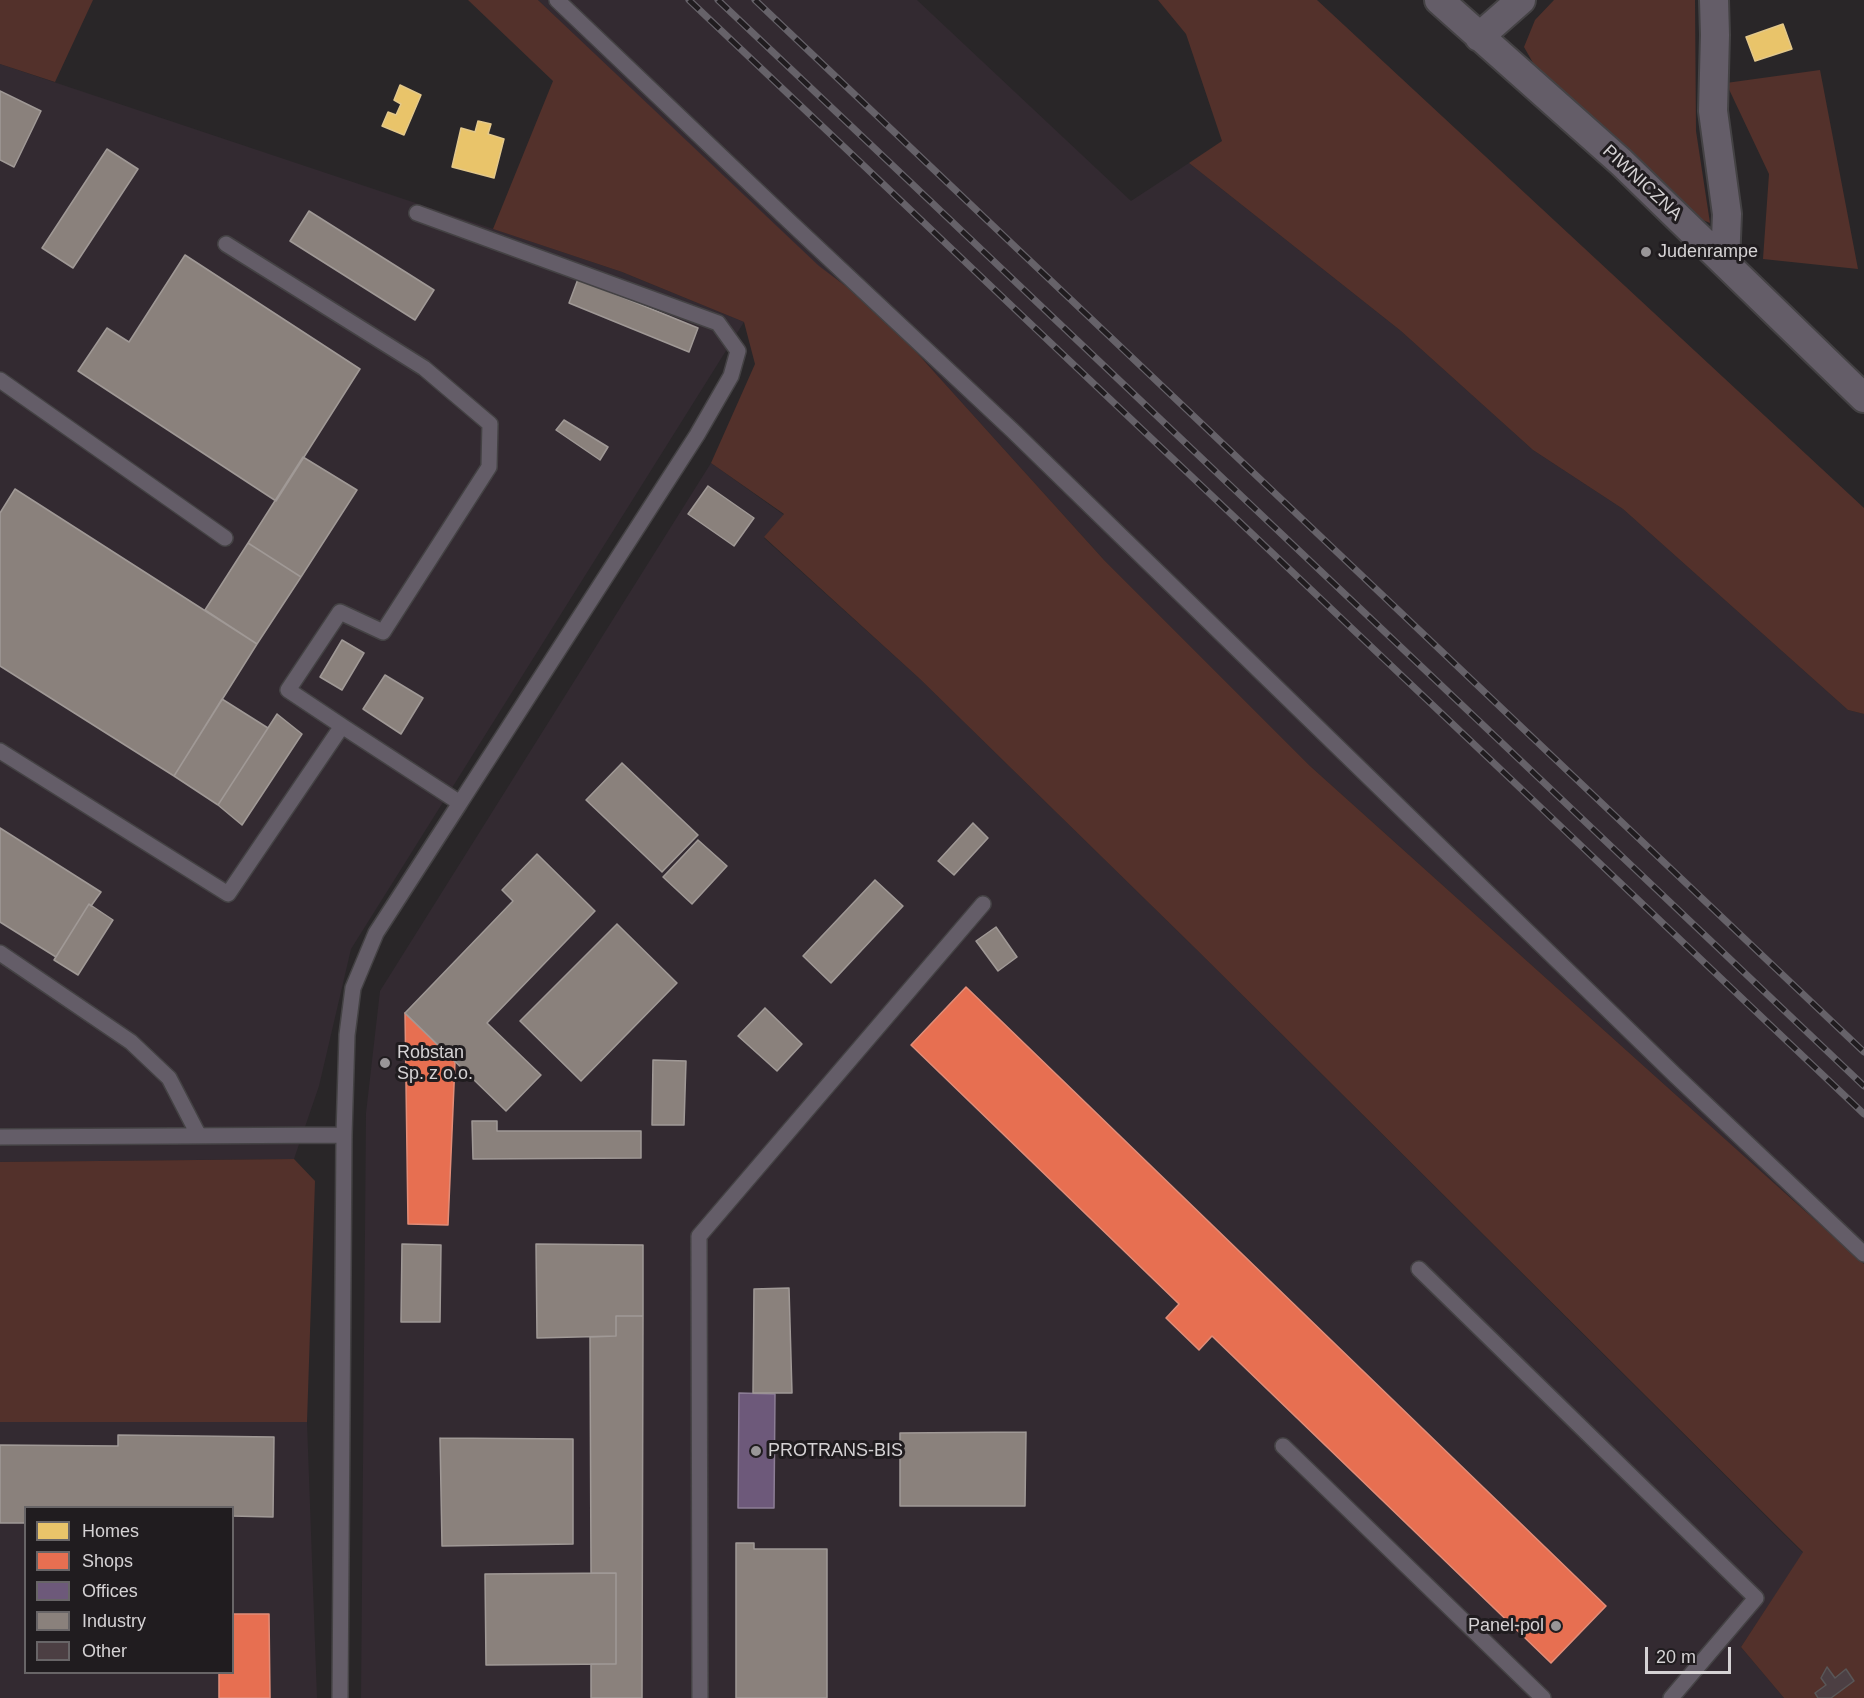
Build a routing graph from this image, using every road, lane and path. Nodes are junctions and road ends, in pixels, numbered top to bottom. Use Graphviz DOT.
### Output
graph roads {
  1 [pos="557,0"];
  2 [pos="1439,0"];
  3 [pos="1521,0"];
  4 [pos="1714,0"];
  5 [pos="1479,37"];
  6 [pos="417,213"];
  7 [pos="226,244"];
  8 [pos="1725,263"];
  9 [pos="0,380"];
  10 [pos="1864,398"];
  11 [pos="225,538"];
  12 [pos="342,726"];
  13 [pos="0,750"];
  14 [pos="460,804"];
  15 [pos="983,904"];
  16 [pos="0,953"];
  17 [pos="344,1135"];
  18 [pos="199,1136"];
  19 [pos="0,1137"];
  20 [pos="1864,1254"];
  21 [pos="1419,1269"];
  22 [pos="1283,1446"];
  23 [pos="340,1698"];
  24 [pos="700,1698"];
  25 [pos="1543,1698"];
  26 [pos="1671,1698"];
  1 -- 20 [label="lane"];
  2 -- 5 [label="street, PIWNICZNA"];
  3 -- 5 [label="street"];
  4 -- 8 [label="street"];
  5 -- 8 [label="street, PIWNICZNA"];
  6 -- 14 [label="lane"];
  7 -- 12 [label="lane"];
  8 -- 10 [label="street, PIWNICZNA"];
  9 -- 11 [label="lane"];
  12 -- 13 [label="lane"];
  12 -- 14 [label="lane"];
  14 -- 17 [label="lane"];
  15 -- 24 [label="lane"];
  16 -- 18 [label="lane"];
  17 -- 18 [label="lane"];
  17 -- 23 [label="lane"];
  18 -- 19 [label="lane"];
  21 -- 26 [label="lane"];
  22 -- 25 [label="lane"];
}
